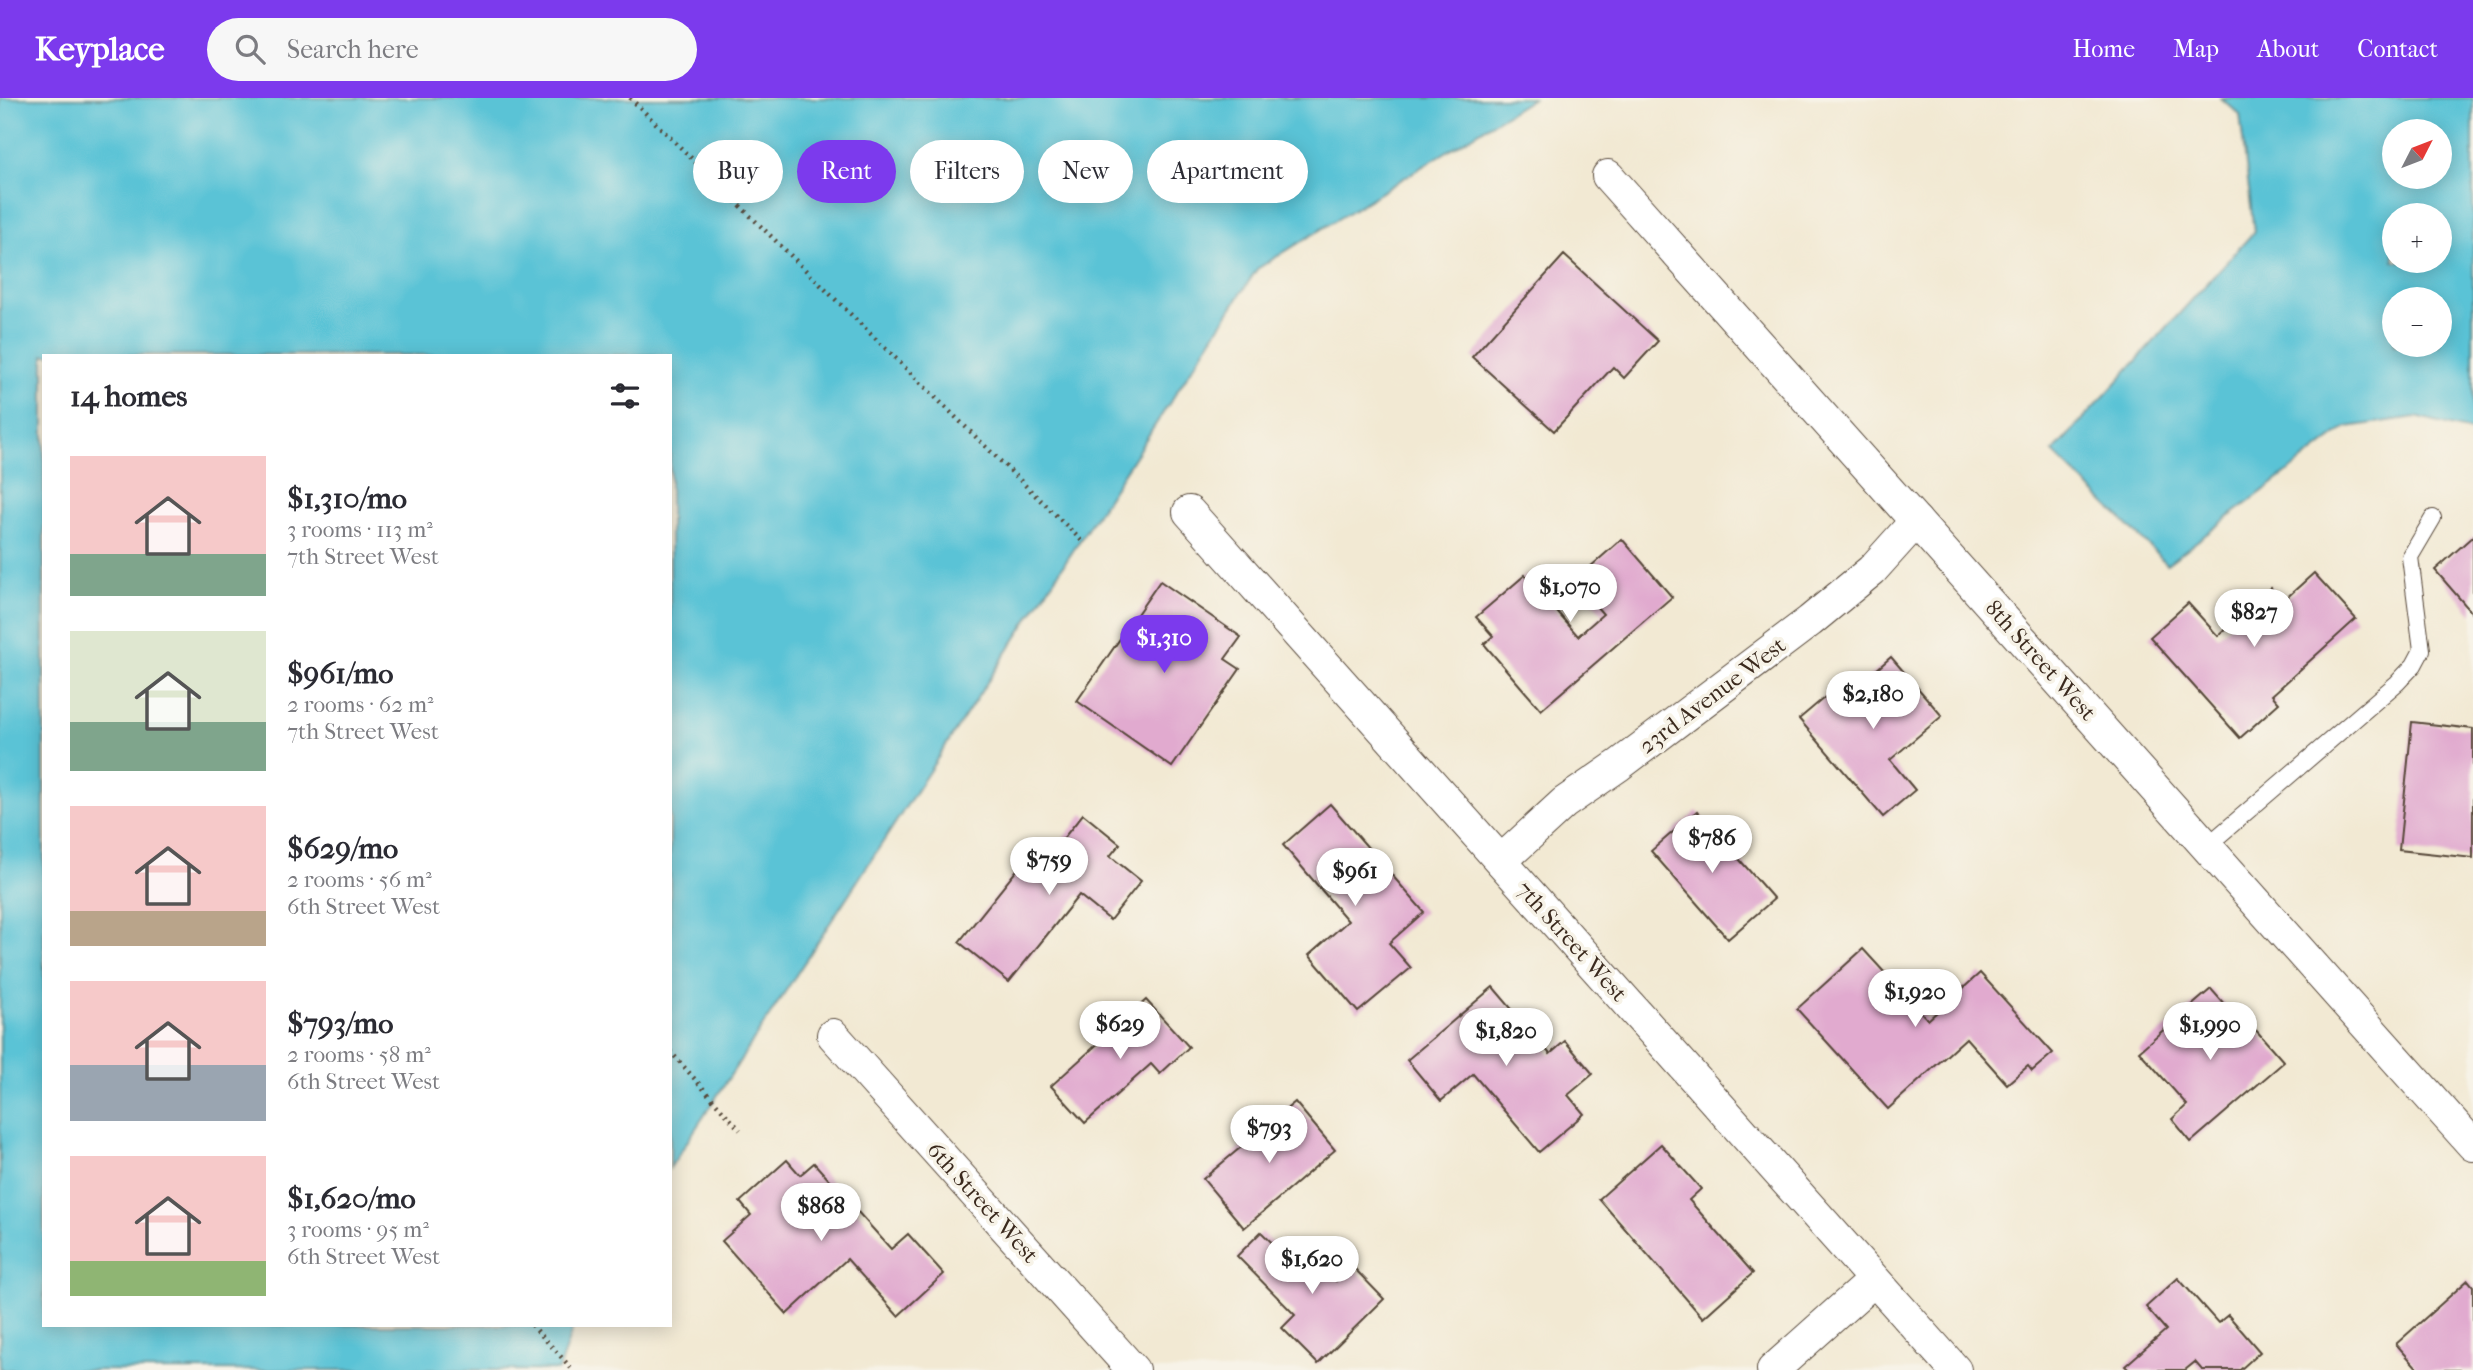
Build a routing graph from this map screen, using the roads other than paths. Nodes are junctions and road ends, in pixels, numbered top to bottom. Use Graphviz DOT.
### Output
graph roads {
  1 [pos="1608,176"];
  2 [pos="1189,512"];
  3 [pos="2433,518"];
  4 [pos="1916,521"];
  5 [pos="2207,846"];
  6 [pos="1501,861"];
  7 [pos="834,1035"];
  8 [pos="2473,1144"];
  9 [pos="1874,1280"];
  10 [pos="1133,1370"];
  11 [pos="1773,1370"];
  12 [pos="1955,1370"];
  1 -- 4 [label="street, 8th Street West"];
  2 -- 6 [label="street, 7th Street West"];
  3 -- 5 [label="lane"];
  4 -- 5 [label="street, 8th Street West"];
  4 -- 6 [label="street, 23rd Avenue West"];
  5 -- 8 [label="street, 8th Street West"];
  6 -- 9 [label="street, 7th Street West"];
  7 -- 10 [label="street, 6th Street West"];
  9 -- 11 [label="street"];
  9 -- 12 [label="street, 7th Street West"];
}
